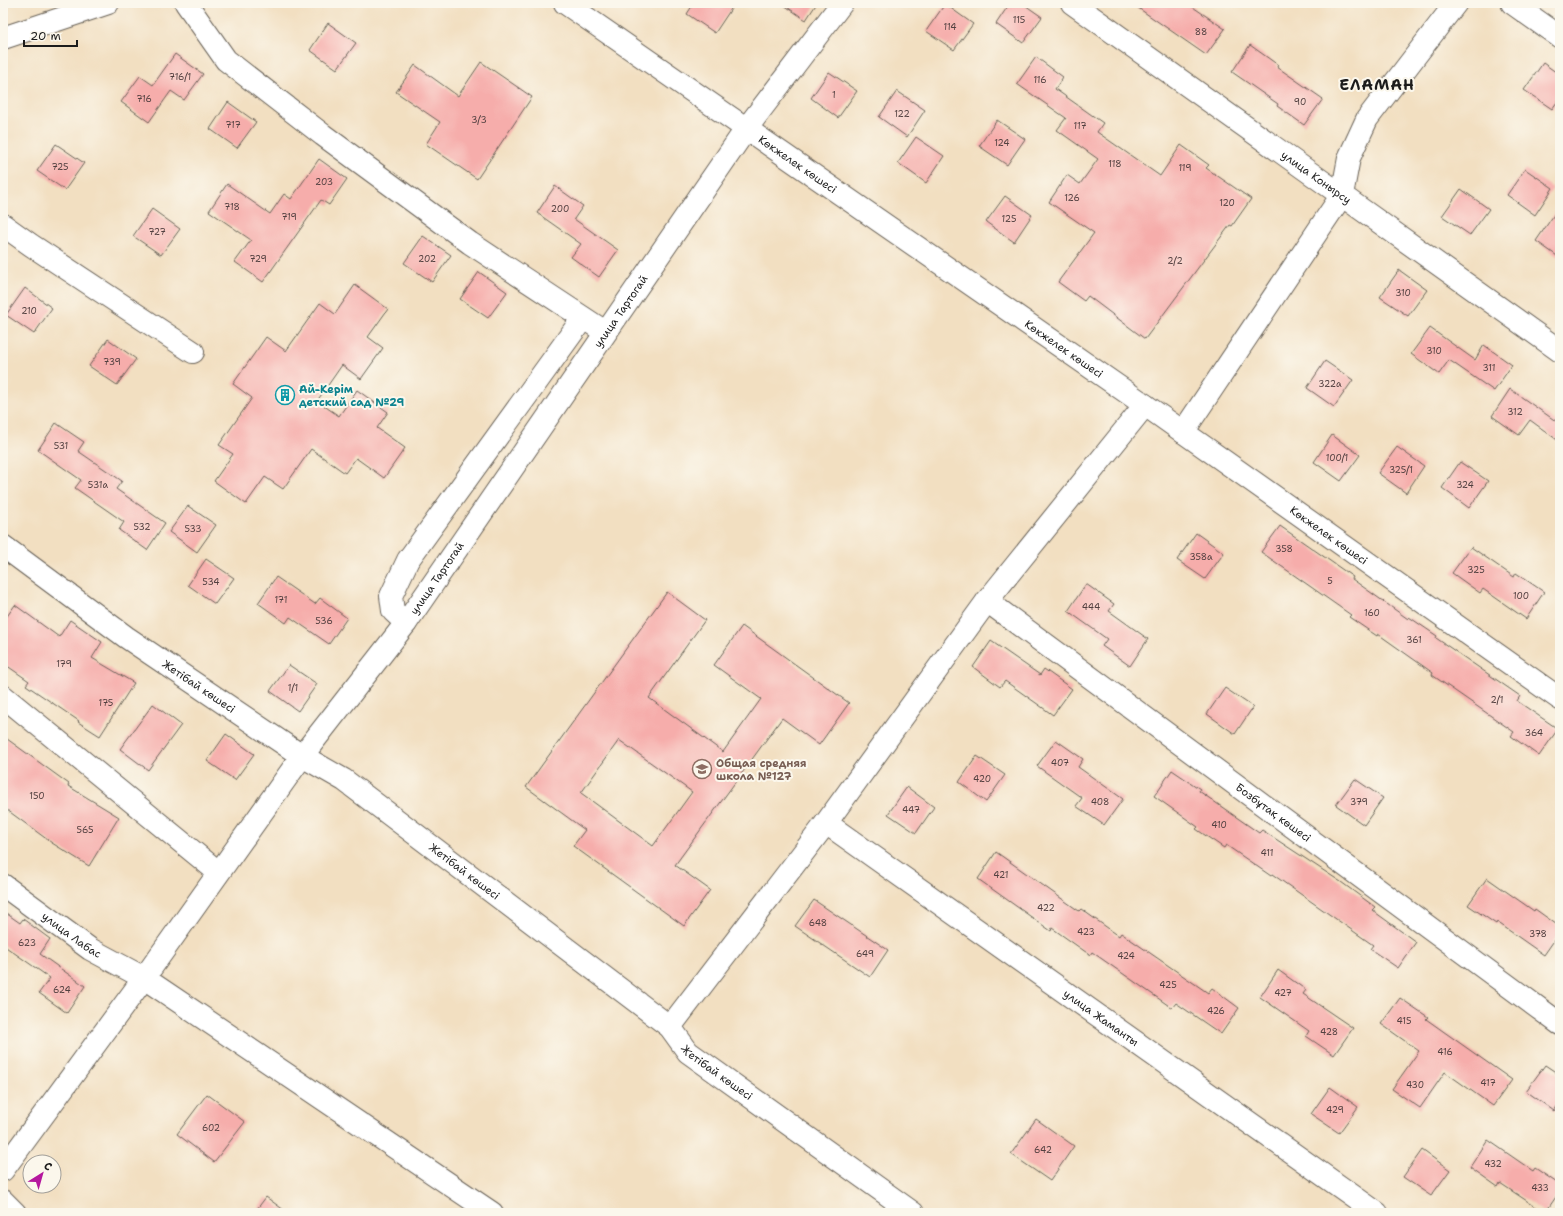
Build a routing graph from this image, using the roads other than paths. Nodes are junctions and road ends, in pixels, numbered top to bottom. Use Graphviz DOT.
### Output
graph roads {
  1 [pos="108,3"];
  2 [pos="186,3"];
  3 [pos="565,3"];
  4 [pos="842,3"];
  5 [pos="1072,3"];
  6 [pos="1456,3"];
  7 [pos="1512,3"];
  8 [pos="1560,37"];
  9 [pos="3,38"];
  10 [pos="746,129"];
  11 [pos="1342,195"];
  12 [pos="3,225"];
  13 [pos="583,318"];
  14 [pos="605,332"];
  15 [pos="193,352"];
  16 [pos="1560,352"];
  17 [pos="1145,405"];
  18 [pos="1183,432"];
  19 [pos="3,546"];
  20 [pos="987,601"];
  21 [pos="406,624"];
  22 [pos="3,696"];
  23 [pos="1560,699"];
  24 [pos="302,756"];
  25 [pos="826,823"];
  26 [pos="218,872"];
  27 [pos="3,885"];
  28 [pos="144,978"];
  29 [pos="1560,1024"];
  30 [pos="670,1027"];
  31 [pos="3,1170"];
  32 [pos="3,1201"];
  33 [pos="15,1213"];
  34 [pos="492,1213"];
  35 [pos="913,1213"];
  36 [pos="1377,1213"];
  1 -- 9 [label="street"];
  2 -- 13 [label="street"];
  3 -- 10 [label="street, Көкжелек көшесі"];
  4 -- 10 [label="street, улица Тартогай"];
  5 -- 11 [label="street, улица Конырсу"];
  6 -- 11 [label="street"];
  7 -- 8 [label="street"];
  10 -- 14 [label="street, улица Тартогай"];
  10 -- 17 [label="street, Көкжелек көшесі"];
  11 -- 16 [label="street, улица Конырсу"];
  11 -- 18 [label="street"];
  12 -- 15 [label="street"];
  13 -- 14 [label="street"];
  13 -- 21 [label="street"];
  14 -- 21 [label="street, улица Тартогай"];
  17 -- 18 [label="street, Көкжелек көшесі"];
  17 -- 20 [label="street"];
  18 -- 23 [label="street, Көкжелек көшесі"];
  19 -- 24 [label="street, Жетібай көшесі"];
  20 -- 25 [label="street"];
  20 -- 29 [label="street, Бозбұтақ көшесі"];
  21 -- 24 [label="street, улица Тартогай"];
  22 -- 26 [label="street"];
  24 -- 26 [label="street, улица Тартогай"];
  24 -- 30 [label="street, Жетібай көшесі"];
  25 -- 30 [label="street"];
  25 -- 36 [label="street, улица Жаманты"];
  26 -- 28 [label="street, улица Тартогай"];
  27 -- 28 [label="street, улица Лабас"];
  28 -- 31 [label="street, улица Тартогай"];
  28 -- 34 [label="street, улица Лабас"];
  30 -- 35 [label="street, Жетібай көшесі"];
  32 -- 33 [label="street"];
}
